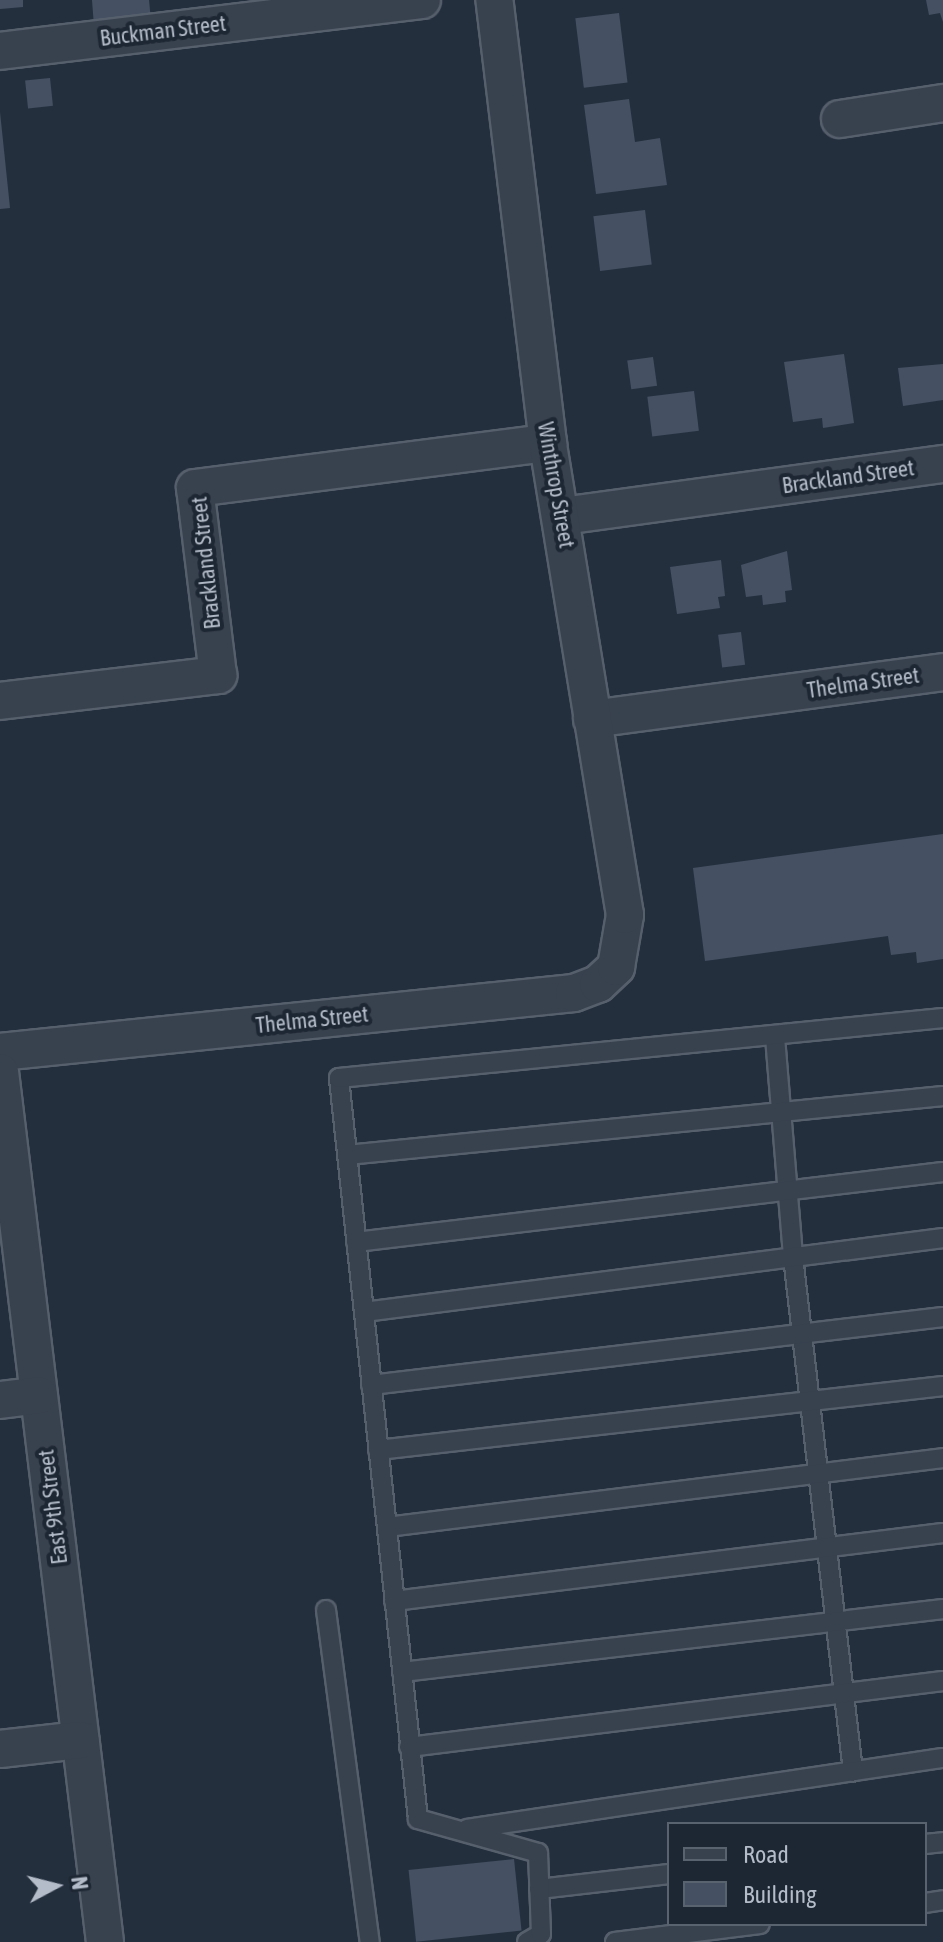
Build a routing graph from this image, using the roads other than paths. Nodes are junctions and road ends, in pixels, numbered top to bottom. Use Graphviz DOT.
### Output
graph roads {
  1 [pos="422,0"];
  2 [pos="494,0"];
  3 [pos="0,51"];
  4 [pos="943,103"];
  5 [pos="840,119"];
  6 [pos="548,443"];
  7 [pos="943,464"];
  8 [pos="563,516"];
  9 [pos="943,672"];
  10 [pos="0,701"];
  11 [pos="592,719"];
  12 [pos="616,967"];
  13 [pos="943,1018"];
  14 [pos="775,1037"];
  15 [pos="0,1052"];
  16 [pos="0,1072"];
  17 [pos="943,1096"];
  18 [pos="782,1112"];
  19 [pos="347,1155"];
  20 [pos="943,1172"];
  21 [pos="789,1190"];
  22 [pos="943,1238"];
  23 [pos="356,1242"];
  24 [pos="793,1257"];
  25 [pos="364,1312"];
  26 [pos="943,1317"];
  27 [pos="804,1333"];
  28 [pos="371,1385"];
  29 [pos="943,1386"];
  30 [pos="39,1395"];
  31 [pos="0,1400"];
  32 [pos="810,1401"];
  33 [pos="378,1450"];
  34 [pos="943,1458"];
  35 [pos="818,1473"];
  36 [pos="387,1527"];
  37 [pos="943,1533"];
  38 [pos="828,1548"];
  39 [pos="394,1601"];
  40 [pos="943,1609"];
  41 [pos="326,1610"];
  42 [pos="835,1622"];
  43 [pos="402,1672"];
  44 [pos="943,1681"];
  45 [pos="844,1693"];
  46 [pos="80,1740"];
  47 [pos="409,1747"];
  48 [pos="0,1749"];
  49 [pos="943,1758"];
  50 [pos="853,1772"];
  51 [pos="459,1830"];
  52 [pos="667,1874"];
  53 [pos="539,1889"];
  54 [pos="744,1926"];
  55 [pos="105,1942"];
  56 [pos="370,1942"];
  57 [pos="527,1942"];
  58 [pos="615,1942"];
  1 -- 3 [label="street, Buckman Street"];
  2 -- 6 [label="street, Winthrop Street"];
  4 -- 5 [label="street"];
  6 -- 8 [label="street, Winthrop Street"];
  6 -- 10 [label="street, Brackland Street"];
  7 -- 8 [label="street, Brackland Street"];
  8 -- 11 [label="street, Winthrop Street"];
  9 -- 11 [label="street, Thelma Street"];
  11 -- 12 [label="street, Winthrop Street"];
  12 -- 15 [label="street, Thelma Street"];
  13 -- 14 [label="lane"];
  14 -- 18 [label="lane"];
  14 -- 19 [label="lane"];
  16 -- 30 [label="street, East 9th Street"];
  17 -- 18 [label="lane"];
  18 -- 19 [label="lane"];
  18 -- 21 [label="lane"];
  19 -- 23 [label="lane"];
  20 -- 21 [label="lane"];
  21 -- 23 [label="lane"];
  21 -- 24 [label="lane"];
  22 -- 24 [label="lane"];
  23 -- 25 [label="lane"];
  24 -- 25 [label="lane"];
  24 -- 27 [label="lane"];
  25 -- 28 [label="lane"];
  26 -- 27 [label="lane"];
  27 -- 28 [label="lane"];
  27 -- 32 [label="lane"];
  28 -- 33 [label="lane"];
  29 -- 32 [label="lane"];
  30 -- 31 [label="street"];
  30 -- 46 [label="street, East 9th Street"];
  32 -- 33 [label="lane"];
  32 -- 35 [label="lane"];
  33 -- 36 [label="lane"];
  34 -- 35 [label="lane"];
  35 -- 36 [label="lane"];
  35 -- 38 [label="lane"];
  36 -- 39 [label="lane"];
  37 -- 38 [label="lane"];
  38 -- 39 [label="lane"];
  38 -- 42 [label="lane"];
  39 -- 43 [label="lane"];
  40 -- 42 [label="lane"];
  41 -- 56 [label="lane"];
  42 -- 43 [label="lane"];
  42 -- 45 [label="lane"];
  43 -- 47 [label="lane"];
  44 -- 45 [label="lane"];
  45 -- 47 [label="lane"];
  45 -- 50 [label="lane"];
  46 -- 48 [label="street"];
  46 -- 55 [label="street, East 9th Street"];
  47 -- 51 [label="lane"];
  49 -- 50 [label="lane"];
  50 -- 51 [label="lane"];
  51 -- 53 [label="lane"];
  52 -- 53 [label="lane"];
  53 -- 57 [label="lane"];
  54 -- 58 [label="lane"];
}
